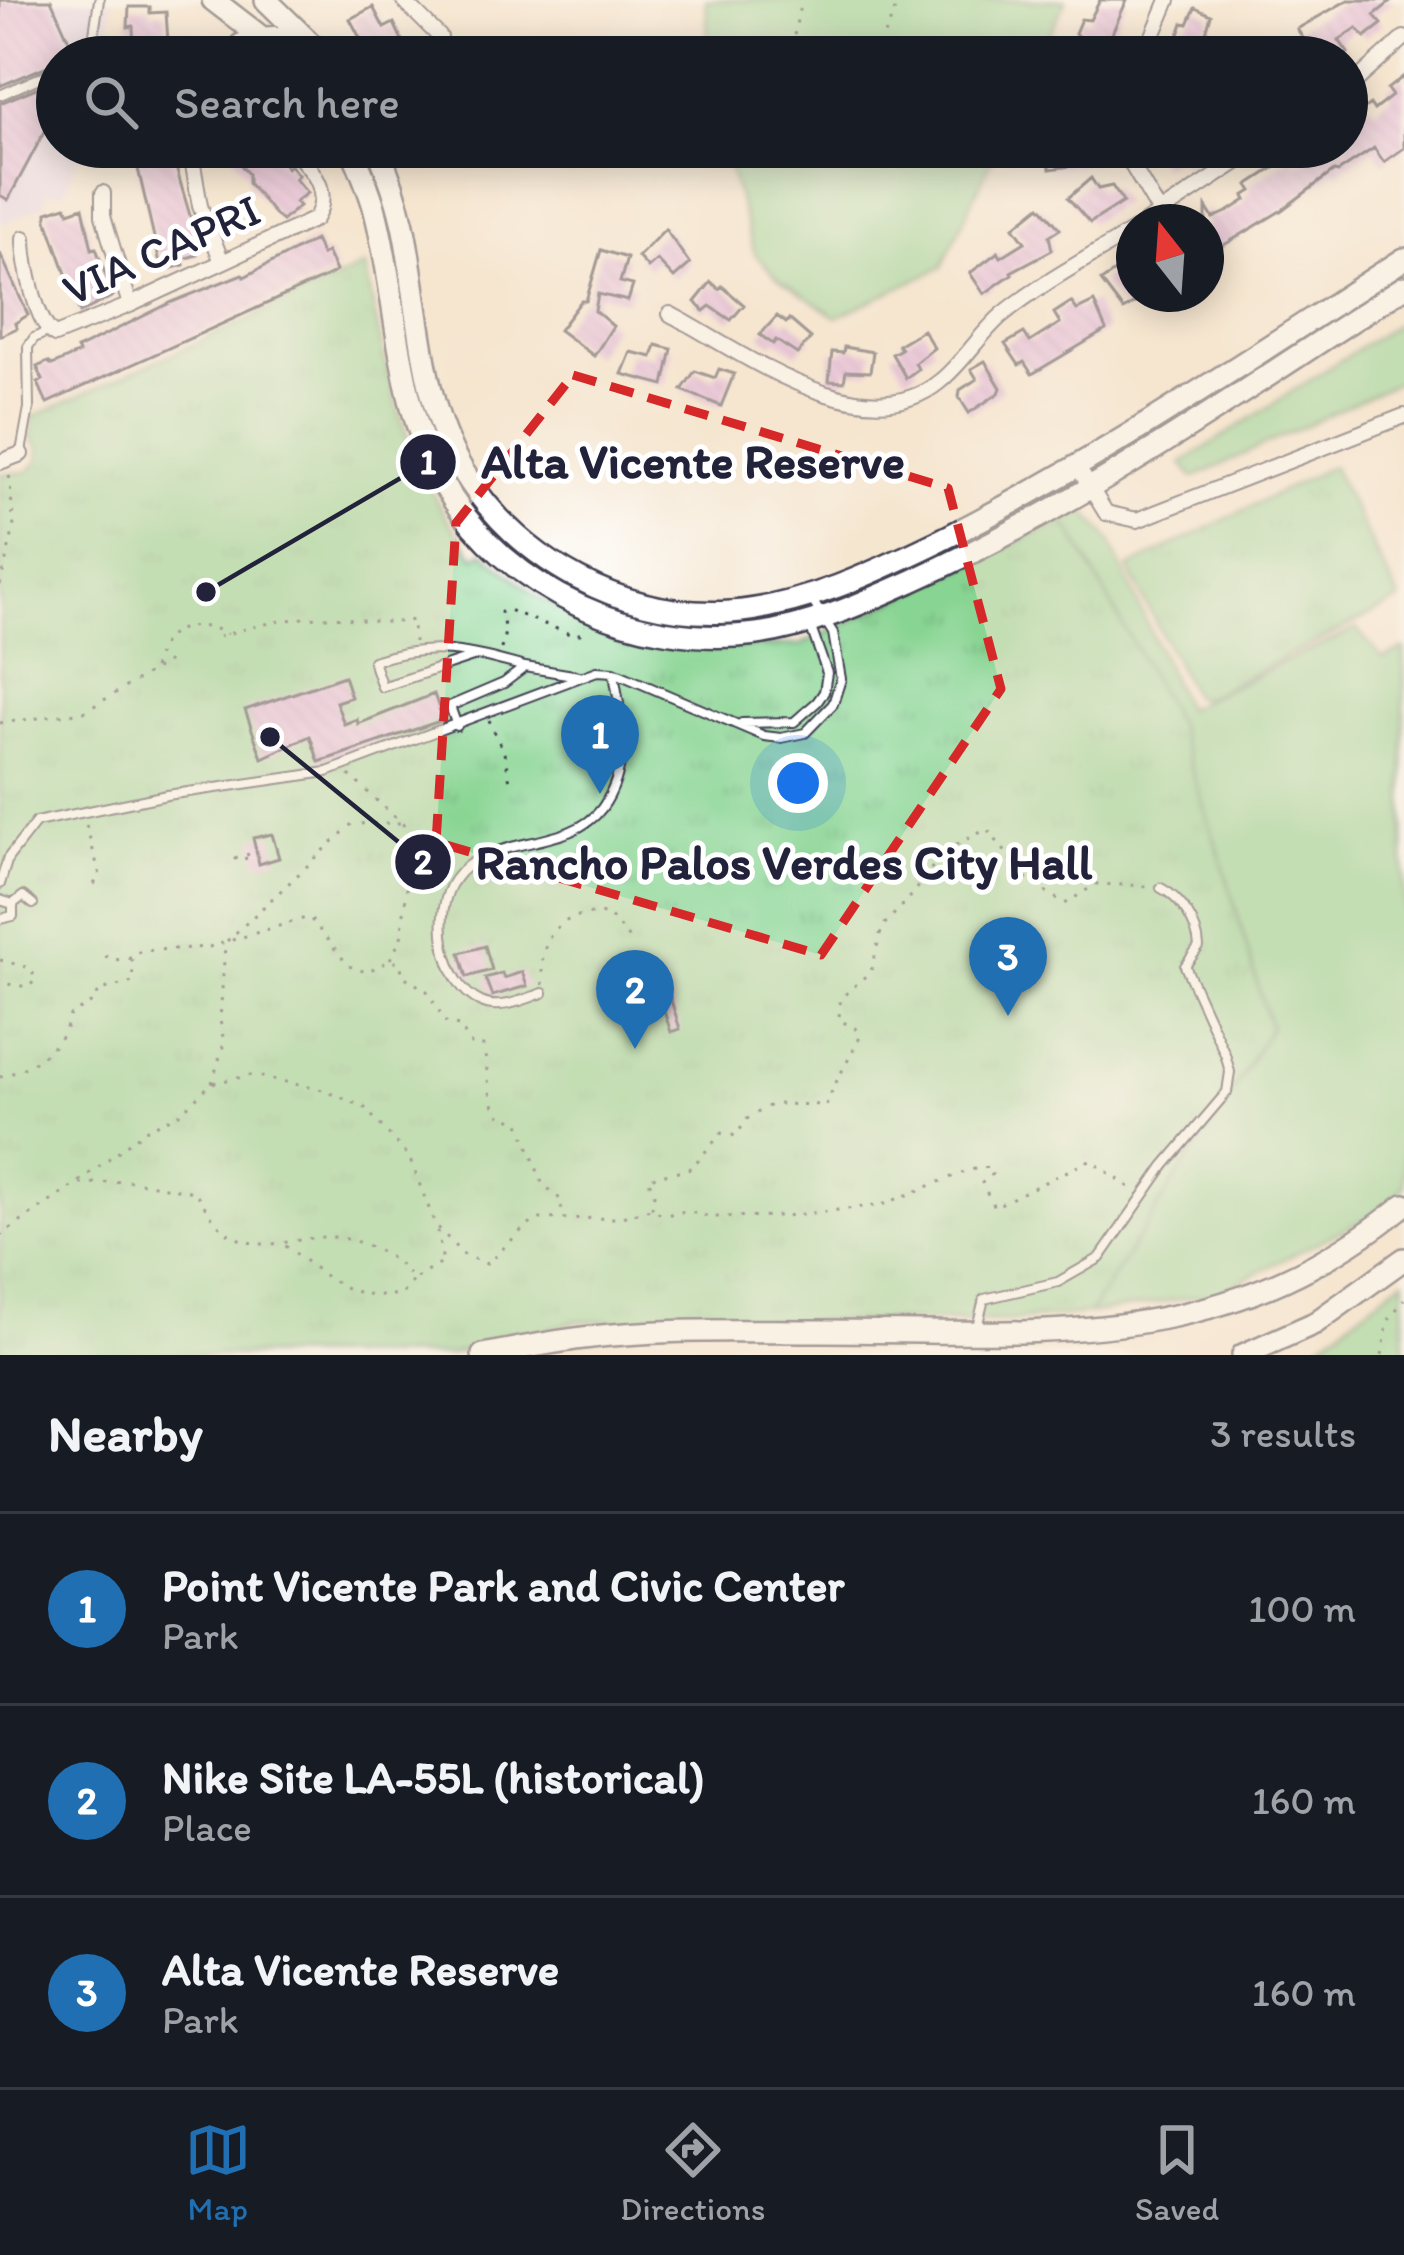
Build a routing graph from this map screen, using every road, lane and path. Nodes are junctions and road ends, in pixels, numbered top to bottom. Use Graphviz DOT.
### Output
graph roads {
  1 [pos="99,0"];
  2 [pos="213,0"];
  3 [pos="266,0"];
  4 [pos="403,0"];
  5 [pos="801,0"];
  6 [pos="899,0"];
  7 [pos="1168,0"];
  8 [pos="94,36"];
  9 [pos="248,36"];
  10 [pos="301,36"];
  11 [pos="438,36"];
  12 [pos="794,36"];
  13 [pos="884,36"];
  14 [pos="1153,36"];
  15 [pos="1404,38"];
  16 [pos="1368,70"];
  17 [pos="36,79"];
  18 [pos="0,95"];
  19 [pos="194,168"];
  20 [pos="308,168"];
  21 [pos="359,168"];
  22 [pos="384,168"];
  23 [pos="1134,168"];
  24 [pos="1228,168"];
  25 [pos="103,193"];
  26 [pos="1155,204"];
  27 [pos="1174,204"];
  28 [pos="24,238"];
  29 [pos="1116,241"];
  30 [pos="1404,259"];
  31 [pos="222,262"];
  32 [pos="1404,287"];
  33 [pos="130,305"];
  34 [pos="670,314"];
  35 [pos="47,332"];
  36 [pos="1404,416"];
  37 [pos="9,458"];
  38 [pos="1077,466"];
  39 [pos="1089,488"];
  40 [pos="0,585"];
  41 [pos="808,595"];
  42 [pos="816,618"];
  43 [pos="584,626"];
  44 [pos="227,634"];
  45 [pos="218,638"];
  46 [pos="414,650"];
  47 [pos="500,650"];
  48 [pos="476,656"];
  49 [pos="174,658"];
  50 [pos="525,667"];
  51 [pos="152,670"];
  52 [pos="614,672"];
  53 [pos="581,676"];
  54 [pos="487,714"];
  55 [pos="0,723"];
  56 [pos="741,723"];
  57 [pos="457,726"];
  58 [pos="341,768"];
  59 [pos="511,786"];
  60 [pos="82,812"];
  61 [pos="400,823"];
  62 [pos="444,862"];
  63 [pos="458,875"];
  64 [pos="0,884"];
  65 [pos="1161,887"];
  66 [pos="91,889"];
  67 [pos="0,898"];
  68 [pos="13,904"];
  69 [pos="33,904"];
  70 [pos="0,919"];
  71 [pos="225,943"];
  72 [pos="634,945"];
  73 [pos="105,956"];
  74 [pos="132,958"];
  75 [pos="0,960"];
  76 [pos="389,961"];
  77 [pos="0,983"];
  78 [pos="544,993"];
  79 [pos="0,1077"];
  80 [pos="212,1083"];
  81 [pos="76,1184"];
  82 [pos="1143,1196"];
  83 [pos="1404,1205"];
  84 [pos="651,1209"];
  85 [pos="560,1216"];
  86 [pos="435,1224"];
  87 [pos="0,1236"];
  88 [pos="283,1244"];
  89 [pos="1404,1259"];
  90 [pos="413,1280"];
  91 [pos="1404,1299"];
  92 [pos="976,1332"];
  93 [pos="483,1355"];
  94 [pos="1243,1355"];
  95 [pos="1382,1355"];
  1 -- 8 [label="lane"];
  2 -- 9 [label="main road"];
  3 -- 10 [label="main road"];
  4 -- 11 [label="street"];
  5 -- 12 [label="path"];
  6 -- 13 [label="path"];
  7 -- 14 [label="street"];
  15 -- 16 [label="street"];
  17 -- 18 [label="lane"];
  19 -- 31 [label="street"];
  20 -- 31 [label="street, VIA CAPRI"];
  21 -- 42 [label="main road"];
  22 -- 41 [label="main road"];
  23 -- 26 [label="street"];
  24 -- 27 [label="street"];
  25 -- 33 [label="street"];
  28 -- 35 [label="street, VIA CAPRI"];
  29 -- 34 [label="street"];
  30 -- 38 [label="main road"];
  31 -- 33 [label="street, VIA CAPRI"];
  32 -- 39 [label="main road"];
  33 -- 35 [label="street, VIA CAPRI"];
  35 -- 37 [label="lane"];
  36 -- 39 [label="street"];
  37 -- 40 [label="path"];
  38 -- 39 [label="street"];
  38 -- 41 [label="main road"];
  39 -- 42 [label="main road"];
  41 -- 42 [label="lane"];
  41 -- 42 [label="lane"];
  42 -- 56 [label="lane"];
  42 -- 56 [label="lane"];
  43 -- 47 [label="path"];
  44 -- 45 [label="path"];
  44 -- 46 [label="path"];
  44 -- 51 [label="path"];
  46 -- 48 [label="lane"];
  46 -- 48 [label="lane"];
  48 -- 50 [label="lane"];
  49 -- 51 [label="path"];
  50 -- 53 [label="lane"];
  50 -- 57 [label="lane"];
  51 -- 55 [label="path"];
  52 -- 53 [label="lane"];
  52 -- 56 [label="lane"];
  52 -- 63 [label="lane"];
  53 -- 54 [label="lane"];
  54 -- 57 [label="lane"];
  54 -- 59 [label="path"];
  57 -- 58 [label="lane"];
  58 -- 60 [label="lane"];
  58 -- 61 [label="path"];
  60 -- 64 [label="lane"];
  60 -- 66 [label="path"];
  61 -- 62 [label="path"];
  61 -- 71 [label="path"];
  62 -- 63 [label="path"];
  62 -- 76 [label="path"];
  63 -- 78 [label="lane"];
  65 -- 82 [label="lane"];
  65 -- 84 [label="path"];
  67 -- 68 [label="lane"];
  68 -- 69 [label="lane"];
  68 -- 70 [label="lane"];
  71 -- 74 [label="path"];
  71 -- 76 [label="path"];
  71 -- 80 [label="path"];
  72 -- 78 [label="path"];
  73 -- 74 [label="path"];
  74 -- 79 [label="path"];
  75 -- 77 [label="path"];
  76 -- 85 [label="path"];
  80 -- 81 [label="path"];
  80 -- 86 [label="path"];
  81 -- 87 [label="path"];
  81 -- 88 [label="path"];
  82 -- 84 [label="path"];
  82 -- 92 [label="lane"];
  83 -- 92 [label="main road"];
  84 -- 85 [label="path"];
  85 -- 86 [label="path"];
  86 -- 90 [label="path"];
  88 -- 90 [label="path"];
  88 -- 90 [label="path"];
  89 -- 94 [label="main road"];
  91 -- 95 [label="path"];
  92 -- 93 [label="main road"];
}
